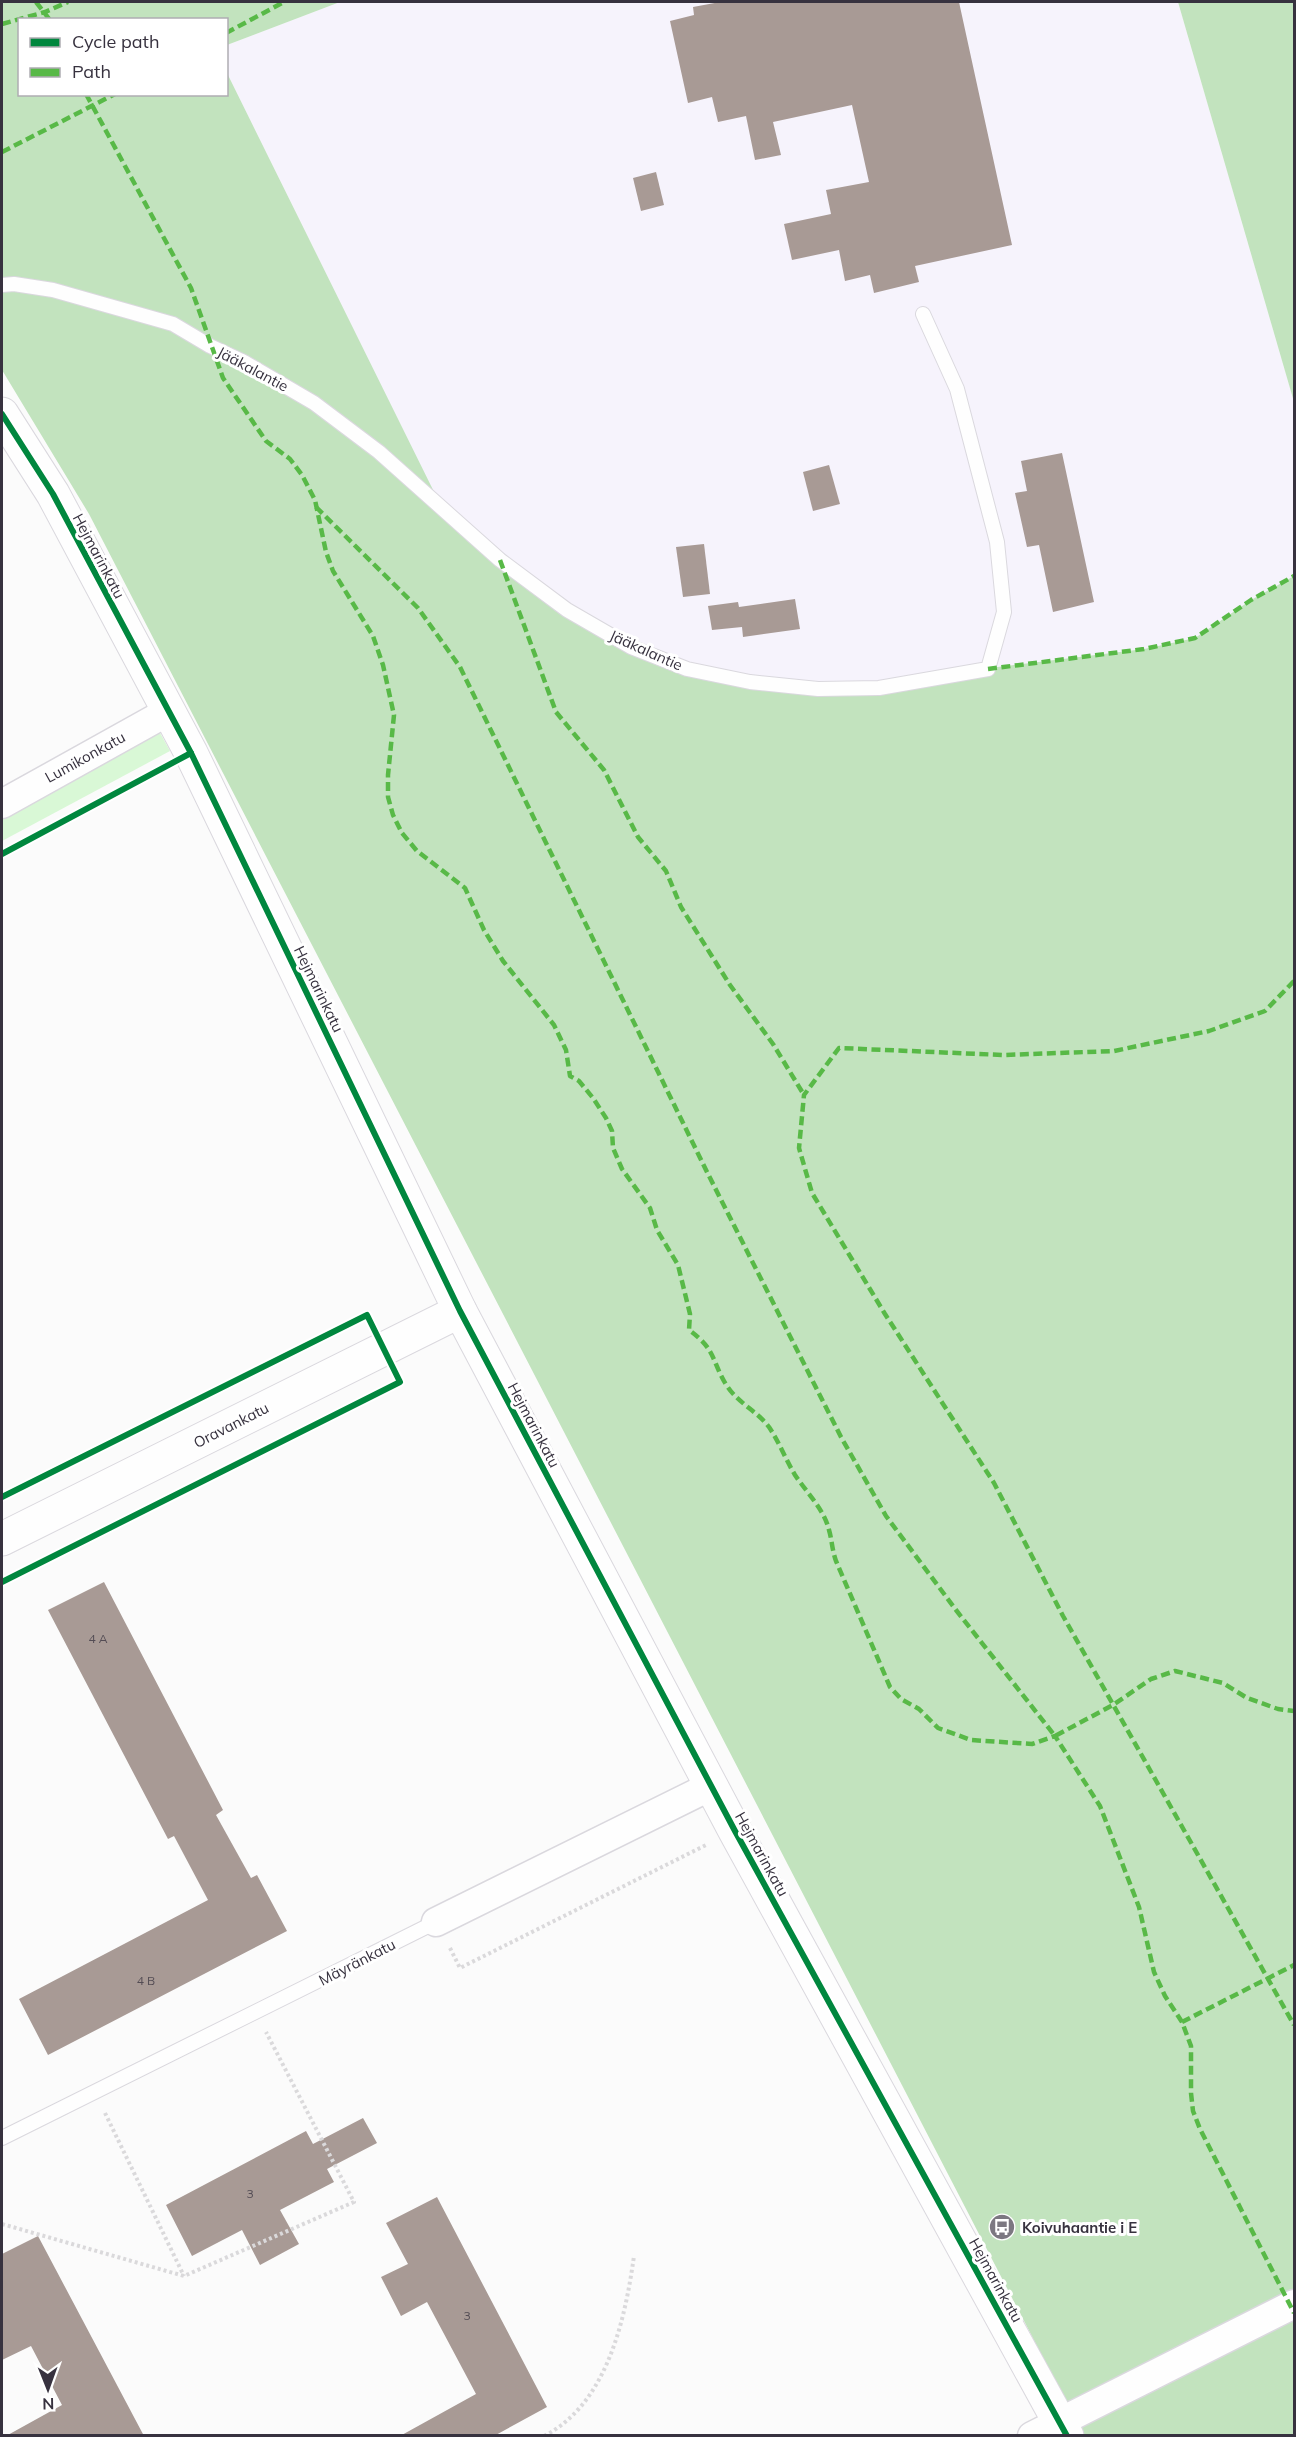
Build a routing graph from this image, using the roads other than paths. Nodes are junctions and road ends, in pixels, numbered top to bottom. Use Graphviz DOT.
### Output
graph roads {
  1 [pos="2,285"];
  2 [pos="923,314"];
  3 [pos="2,414"];
  4 [pos="169,711"];
  5 [pos="2,804"];
  6 [pos="460,1311"];
  7 [pos="2,1539"];
  8 [pos="711,1785"];
  9 [pos="436,1922"];
  10 [pos="2,2138"];
  11 [pos="1294,2304"];
  12 [pos="1053,2431"];
  1 -- 2 [label="lane, Jääkalantie"];
  3 -- 4 [label="street, Hejmarinkatu"];
  4 -- 5 [label="street, Lumikonkatu"];
  4 -- 6 [label="street, Hejmarinkatu"];
  6 -- 7 [label="street, Oravankatu"];
  6 -- 8 [label="street, Hejmarinkatu"];
  8 -- 9 [label="street, Mäyränkatu"];
  8 -- 12 [label="street, Hejmarinkatu"];
  9 -- 10 [label="lane, Mäyränkatu"];
  11 -- 12 [label="street"];
}
